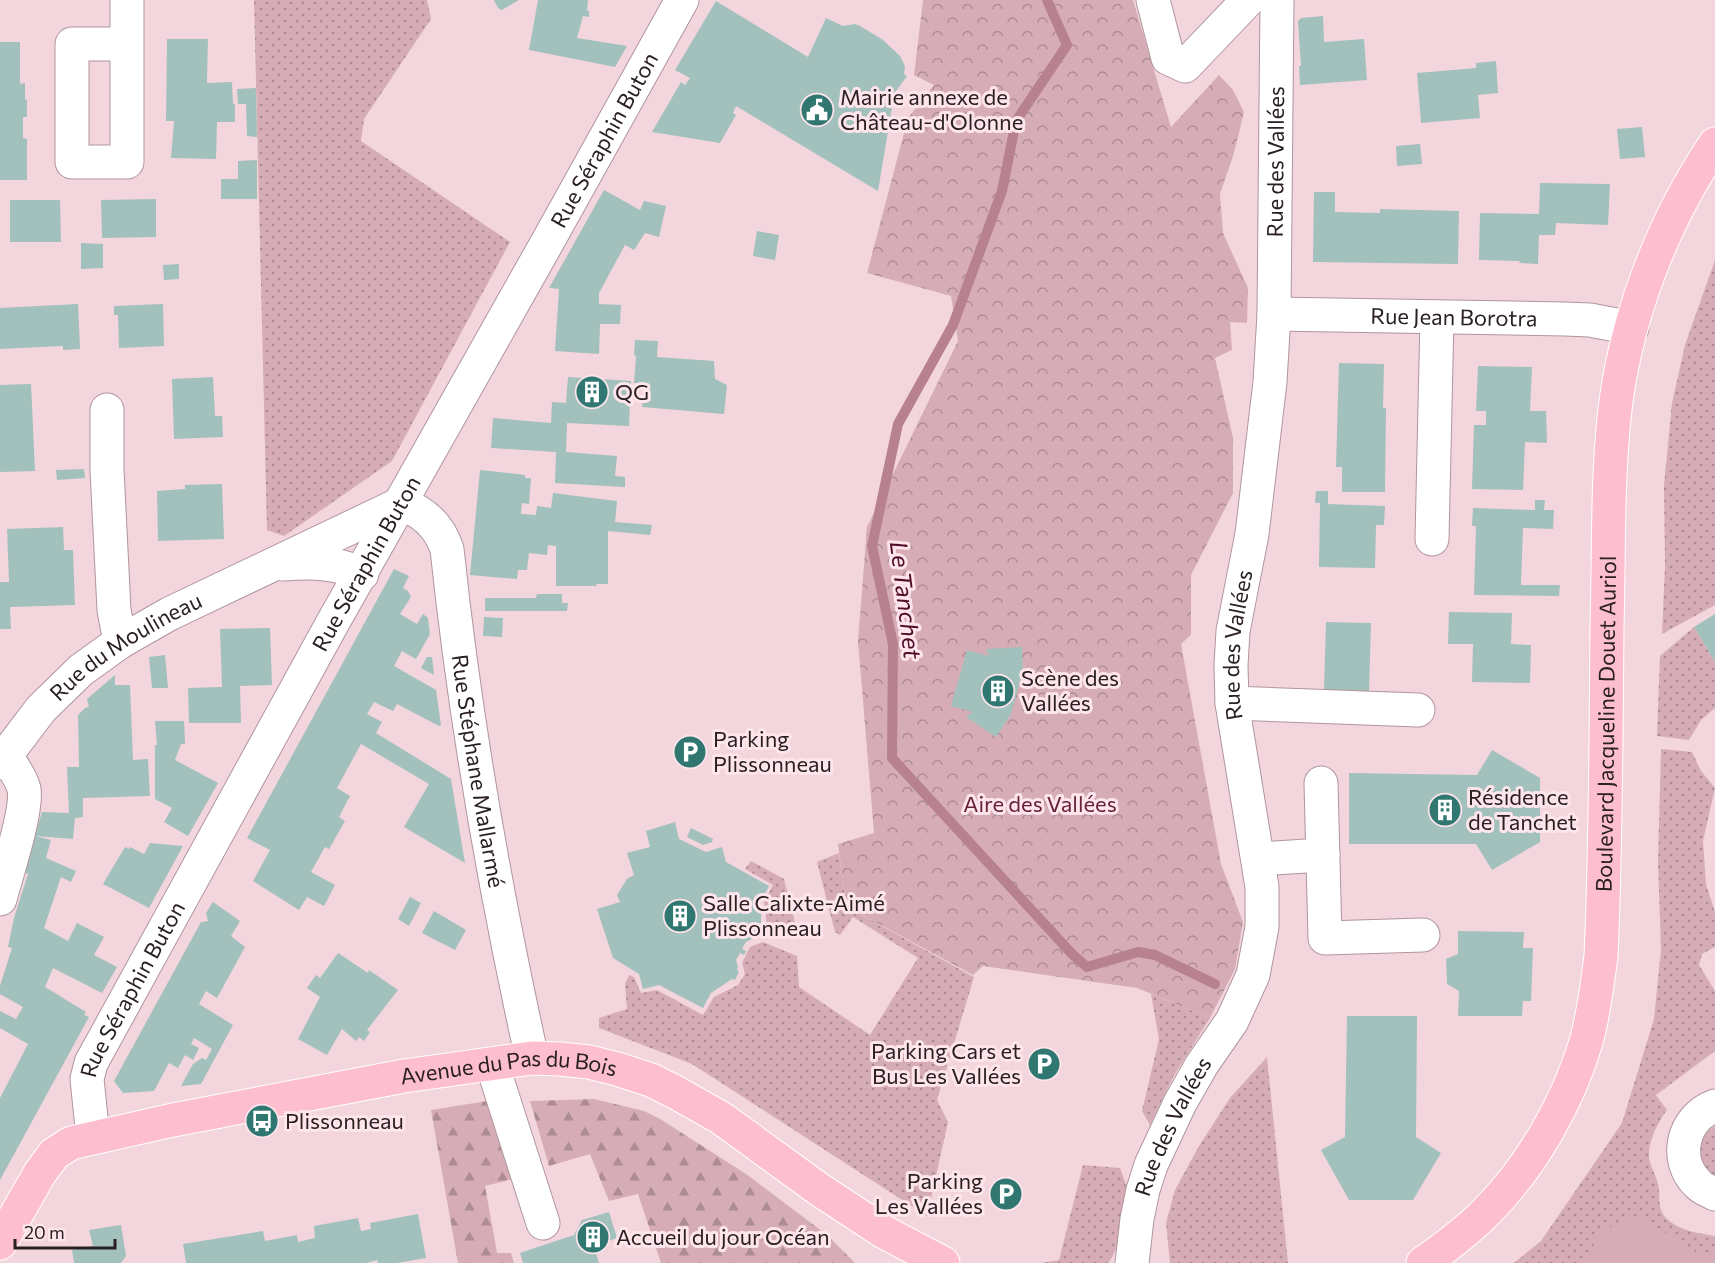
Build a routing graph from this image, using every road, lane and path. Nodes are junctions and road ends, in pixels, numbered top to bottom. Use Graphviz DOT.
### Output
graph roads {
  1 [pos="126,0"];
  2 [pos="682,0"];
  3 [pos="1153,0"];
  4 [pos="1248,0"];
  5 [pos="1277,0"];
  6 [pos="127,44"];
  7 [pos="1715,144"];
  8 [pos="1274,314"];
  9 [pos="1437,318"];
  10 [pos="1632,328"];
  11 [pos="107,410"];
  12 [pos="400,504"];
  13 [pos="1432,539"];
  14 [pos="269,566"];
  15 [pos="362,574"];
  16 [pos="120,642"];
  17 [pos="1232,703"];
  18 [pos="1418,710"];
  19 [pos="3,760"];
  20 [pos="1321,783"];
  21 [pos="1323,855"];
  22 [pos="1258,859"];
  23 [pos="0,899"];
  24 [pos="1423,935"];
  25 [pos="532,1058"];
  26 [pos="492,1064"];
  27 [pos="1715,1106"];
  28 [pos="93,1137"];
  29 [pos="1715,1194"];
  30 [pos="543,1223"];
  31 [pos="884,1232"];
  32 [pos="0,1244"];
  33 [pos="916,1263"];
  34 [pos="943,1263"];
  35 [pos="1132,1263"];
  36 [pos="1423,1263"];
  1 -- 6 [label="street"];
  2 -- 12 [label="street, Rue Séraphin Buton"];
  3 -- 4 [label="street"];
  5 -- 8 [label="street, Rue des Vallées"];
  7 -- 10 [label="main road, Boulevard Jacqueline Douet Auriol"];
  8 -- 9 [label="street, Rue Jean Borotra"];
  8 -- 17 [label="street, Rue des Vallées"];
  9 -- 10 [label="street, Rue Jean Borotra"];
  9 -- 13 [label="street"];
  10 -- 36 [label="main road, Boulevard Jacqueline Douet Auriol"];
  11 -- 16 [label="street"];
  12 -- 14 [label="street, Rue du Moulineau"];
  12 -- 15 [label="street, Rue Séraphin Buton"];
  12 -- 25 [label="street, Rue Stéphane Mallarmé"];
  14 -- 15 [label="street, Rue du Moulineau"];
  14 -- 16 [label="street, Rue du Moulineau"];
  15 -- 28 [label="street, Rue Séraphin Buton"];
  16 -- 19 [label="street, Rue du Moulineau"];
  17 -- 18 [label="street"];
  17 -- 22 [label="street, Rue des Vallées"];
  19 -- 23 [label="street, Rue du Moulineau"];
  20 -- 21 [label="street"];
  21 -- 22 [label="street"];
  21 -- 24 [label="street"];
  22 -- 35 [label="street, Rue des Vallées"];
  25 -- 26 [label="main road, Avenue du Pas du Bois"];
  25 -- 31 [label="main road, Avenue du Pas du Bois"];
  26 -- 28 [label="main road, Avenue du Pas du Bois"];
  26 -- 30 [label="street"];
  27 -- 29 [label="street"];
  28 -- 32 [label="main road, Avenue du Pas du Bois"];
  31 -- 33 [label="main road, Avenue du Pas du Bois"];
  31 -- 34 [label="main road, Avenue du Pas du Bois"];
}
